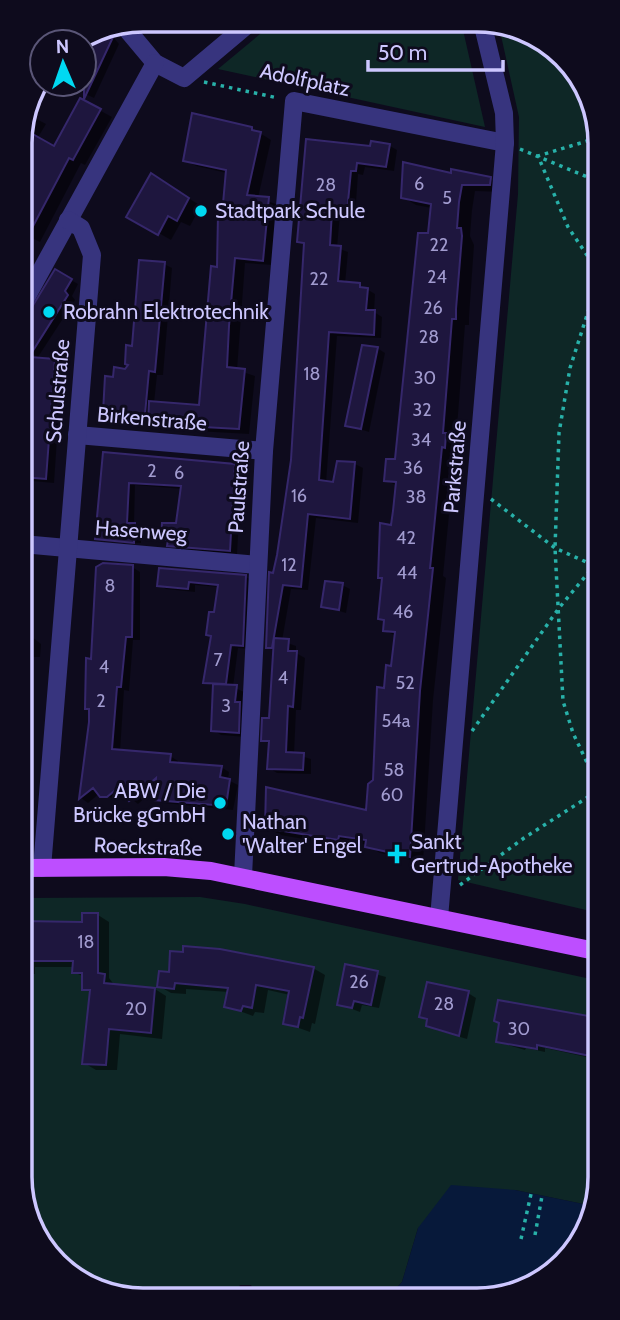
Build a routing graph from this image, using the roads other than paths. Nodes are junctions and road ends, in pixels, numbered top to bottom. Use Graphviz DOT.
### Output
graph roads {
  1 [pos="239,32"];
  2 [pos="130,33"];
  3 [pos="485,33"];
  4 [pos="155,63"];
  5 [pos="294,102"];
  6 [pos="505,143"];
  7 [pos="68,220"];
  8 [pos="32,287"];
  9 [pos="77,435"];
  10 [pos="264,452"];
  11 [pos="32,545"];
  12 [pos="68,548"];
  13 [pos="257,565"];
  14 [pos="31,868"];
  15 [pos="42,868"];
  16 [pos="243,876"];
  17 [pos="439,918"];
  18 [pos="588,949"];
  1 -- 4 [label="street"];
  2 -- 4 [label="street"];
  3 -- 6 [label="street, Parkstraße"];
  4 -- 7 [label="street"];
  5 -- 6 [label="street, Adolfplatz"];
  5 -- 10 [label="street, Paulstraße"];
  6 -- 17 [label="street, Parkstraße"];
  7 -- 8 [label="street"];
  7 -- 9 [label="street, Schulstraße"];
  9 -- 10 [label="street, Birkenstraße"];
  9 -- 12 [label="street, Schulstraße"];
  10 -- 13 [label="street, Paulstraße"];
  11 -- 12 [label="street, Hasenweg"];
  12 -- 13 [label="street, Hasenweg"];
  12 -- 15 [label="street, Schulstraße"];
  13 -- 16 [label="street, Paulstraße"];
  14 -- 15 [label="main road, Roeckstraße"];
  15 -- 16 [label="main road, Roeckstraße"];
  16 -- 17 [label="main road, Roeckstraße"];
  17 -- 18 [label="main road, Roeckstraße"];
}
